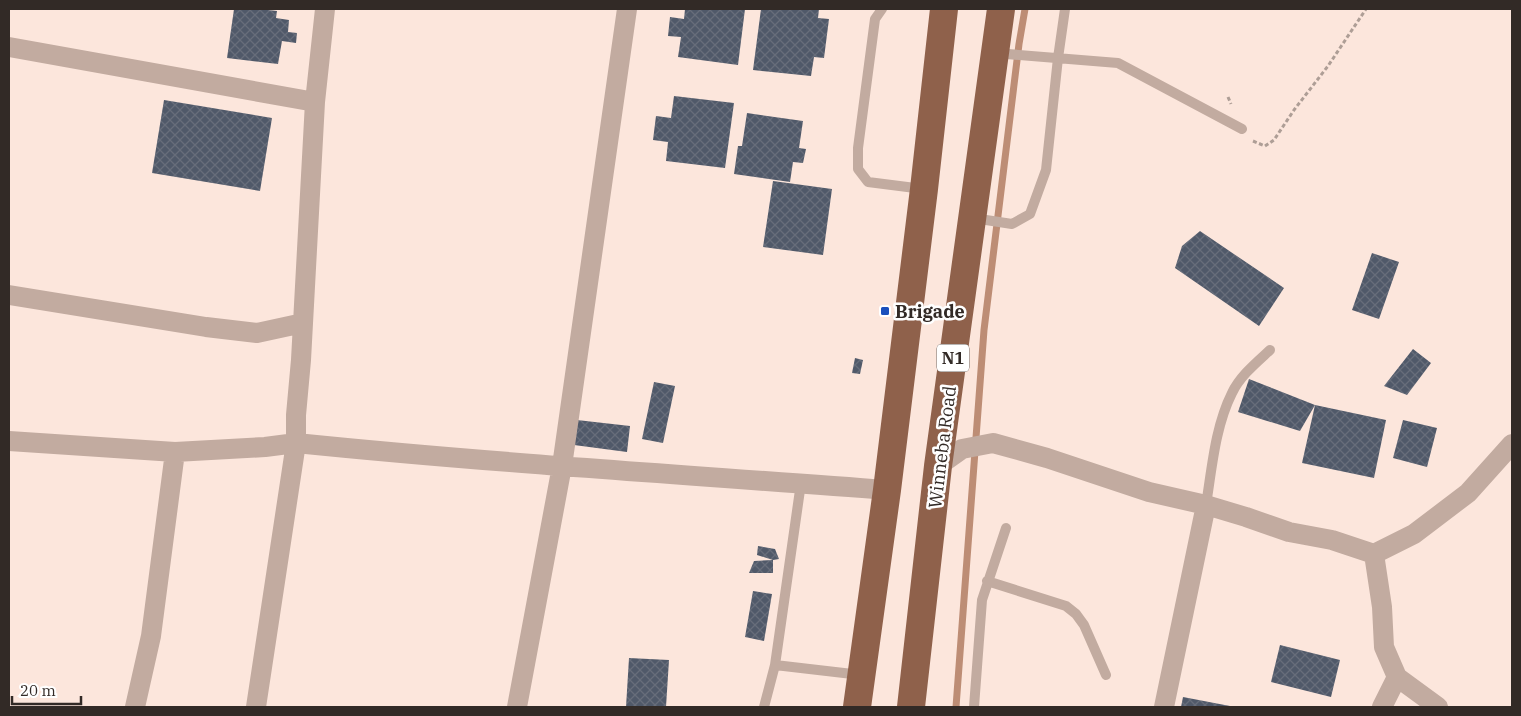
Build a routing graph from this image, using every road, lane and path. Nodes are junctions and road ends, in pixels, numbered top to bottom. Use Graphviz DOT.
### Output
graph roads {
  1 [pos="325,9"];
  2 [pos="627,9"];
  3 [pos="882,9"];
  4 [pos="944,9"];
  5 [pos="1001,9"];
  6 [pos="1065,9"];
  7 [pos="1366,9"];
  8 [pos="9,47"];
  9 [pos="995,53"];
  10 [pos="1058,58"];
  11 [pos="1228,97"];
  12 [pos="315,102"];
  13 [pos="1242,129"];
  14 [pos="924,189"];
  15 [pos="972,218"];
  16 [pos="9,295"];
  17 [pos="303,323"];
  18 [pos="1270,350"];
  19 [pos="9,441"];
  20 [pos="296,443"];
  21 [pos="1512,444"];
  22 [pos="175,452"];
  23 [pos="562,466"];
  24 [pos="938,466"];
  25 [pos="801,483"];
  26 [pos="887,490"];
  27 [pos="1206,505"];
  28 [pos="1006,528"];
  29 [pos="1374,554"];
  30 [pos="987,581"];
  31 [pos="775,665"];
  32 [pos="861,675"];
  33 [pos="1106,675"];
  34 [pos="1397,677"];
  35 [pos="135,707"];
  36 [pos="256,707"];
  37 [pos="517,707"];
  38 [pos="764,707"];
  39 [pos="857,707"];
  40 [pos="912,707"];
  41 [pos="974,707"];
  42 [pos="1164,707"];
  43 [pos="1382,707"];
  44 [pos="1438,707"];
  1 -- 12 [label="street"];
  2 -- 23 [label="street"];
  3 -- 14 [label="lane"];
  4 -- 14 [label="highway"];
  5 -- 9 [label="highway, Winneba Road / N1"];
  6 -- 10 [label="lane"];
  7 -- 13 [label="path"];
  8 -- 12 [label="street"];
  9 -- 10 [label="lane"];
  9 -- 15 [label="highway, Winneba Road / N1"];
  10 -- 13 [label="lane"];
  10 -- 15 [label="lane"];
  11 -- 13 [label="path"];
  12 -- 17 [label="street"];
  14 -- 26 [label="highway"];
  15 -- 24 [label="highway, Winneba Road / N1"];
  16 -- 17 [label="street"];
  17 -- 20 [label="street"];
  18 -- 27 [label="lane"];
  19 -- 22 [label="street"];
  20 -- 22 [label="street"];
  20 -- 23 [label="street"];
  20 -- 36 [label="street"];
  21 -- 29 [label="street"];
  22 -- 35 [label="street"];
  23 -- 25 [label="street"];
  23 -- 37 [label="street"];
  24 -- 27 [label="street"];
  24 -- 40 [label="highway, Winneba Road / N1"];
  25 -- 26 [label="street"];
  25 -- 31 [label="lane"];
  26 -- 32 [label="highway"];
  27 -- 29 [label="street"];
  27 -- 42 [label="street"];
  28 -- 30 [label="lane"];
  29 -- 34 [label="street"];
  30 -- 33 [label="lane"];
  30 -- 41 [label="lane"];
  31 -- 32 [label="lane"];
  31 -- 38 [label="lane"];
  32 -- 39 [label="highway"];
  34 -- 43 [label="street"];
  34 -- 44 [label="street"];
}
